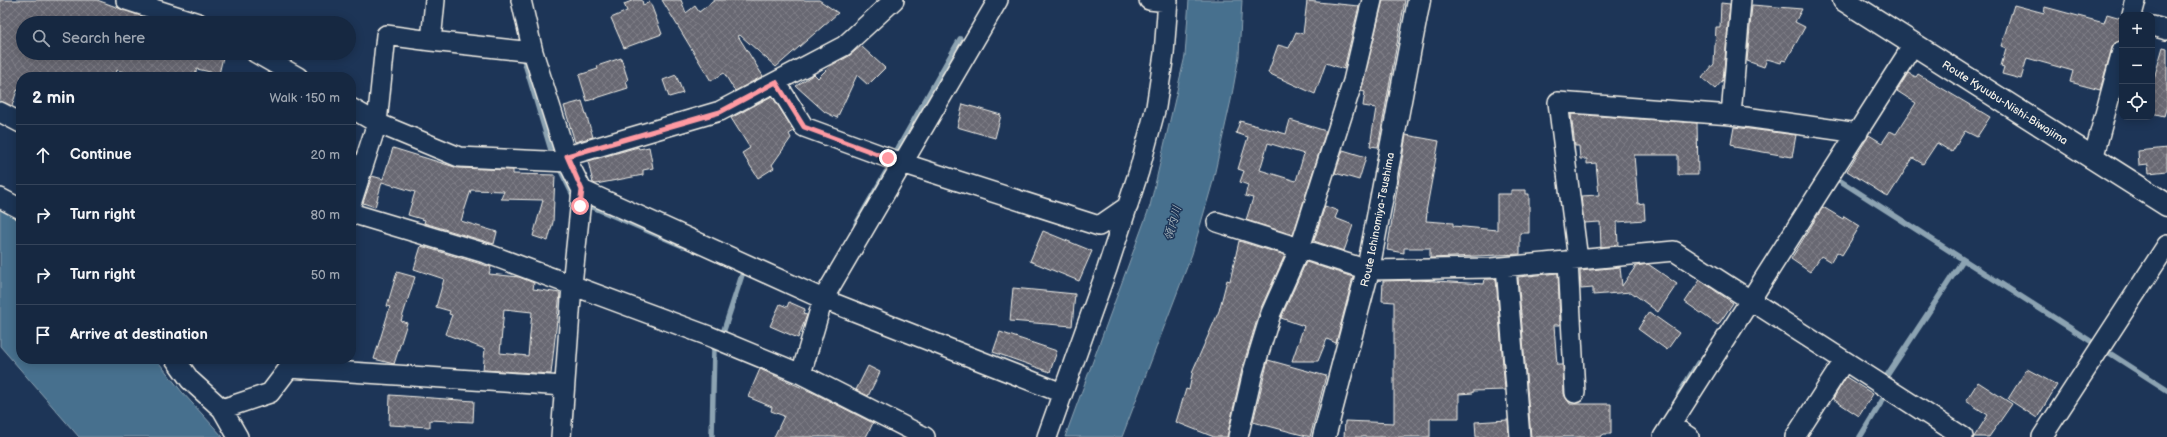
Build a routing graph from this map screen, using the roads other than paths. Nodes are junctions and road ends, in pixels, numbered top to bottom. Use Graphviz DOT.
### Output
graph roads {
  1 [pos="126,0"];
  2 [pos="435,0"];
  3 [pos="521,0"];
  4 [pos="894,0"];
  5 [pos="998,0"];
  6 [pos="1372,0"];
  7 [pos="1419,0"];
  8 [pos="1741,0"];
  9 [pos="1844,0"];
  10 [pos="2136,0"];
  11 [pos="1161,1"];
  12 [pos="2133,12"];
  13 [pos="176,16"];
  14 [pos="2155,27"];
  15 [pos="2167,30"];
  16 [pos="430,42"];
  17 [pos="1913,45"];
  18 [pos="534,52"];
  19 [pos="268,60"];
  20 [pos="2119,62"];
  21 [pos="289,72"];
  22 [pos="776,82"];
  23 [pos="356,111"];
  24 [pos="0,112"];
  25 [pos="1731,115"];
  26 [pos="16,120"];
  27 [pos="376,123"];
  28 [pos="1858,132"];
  29 [pos="568,159"];
  30 [pos="2093,159"];
  31 [pos="902,163"];
  32 [pos="356,188"];
  33 [pos="582,190"];
  34 [pos="0,198"];
  35 [pos="2167,205"];
  36 [pos="16,206"];
  37 [pos="1128,206"];
  38 [pos="356,214"];
  39 [pos="1217,222"];
  40 [pos="2167,245"];
  41 [pos="1300,248"];
  42 [pos="1573,260"];
  43 [pos="1506,266"];
  44 [pos="1368,270"];
  45 [pos="572,285"];
  46 [pos="823,299"];
  47 [pos="1751,301"];
  48 [pos="1844,361"];
  49 [pos="179,364"];
  50 [pos="801,374"];
  51 [pos="564,386"];
  52 [pos="1062,394"];
  53 [pos="1575,394"];
  54 [pos="222,409"];
  55 [pos="1667,431"];
  56 [pos="238,437"];
  57 [pos="561,437"];
  58 [pos="925,437"];
  59 [pos="1047,437"];
  60 [pos="1238,437"];
  61 [pos="1324,437"];
  62 [pos="1520,437"];
  63 [pos="1689,437"];
  64 [pos="1795,437"];
  65 [pos="1964,437"];
  66 [pos="2042,437"];
  1 -- 13 [label="street"];
  2 -- 16 [label="street"];
  3 -- 18 [label="street"];
  4 -- 22 [label="street"];
  5 -- 31 [label="street"];
  6 -- 41 [label="street"];
  7 -- 44 [label="main road, Route Ichinomiya-Tsushima"];
  8 -- 25 [label="street"];
  9 -- 17 [label="main road, Route Kyuubu-Nishi-Biwajima"];
  10 -- 12 [label="street"];
  11 -- 37 [label="street"];
  14 -- 15 [label="street"];
  16 -- 18 [label="street"];
  16 -- 27 [label="street"];
  17 -- 28 [label="street"];
  17 -- 30 [label="main road, Route Kyuubu-Nishi-Biwajima"];
  18 -- 29 [label="street"];
  19 -- 21 [label="street"];
  20 -- 30 [label="street"];
  22 -- 29 [label="street"];
  22 -- 31 [label="street"];
  23 -- 27 [label="street"];
  24 -- 26 [label="street"];
  25 -- 28 [label="street"];
  25 -- 42 [label="street"];
  27 -- 29 [label="street"];
  27 -- 32 [label="street"];
  28 -- 47 [label="street"];
  29 -- 33 [label="street"];
  30 -- 35 [label="main road, Route Kyuubu-Nishi-Biwajima"];
  31 -- 37 [label="street"];
  31 -- 46 [label="street"];
  33 -- 45 [label="street"];
  33 -- 46 [label="street"];
  34 -- 36 [label="street"];
  37 -- 52 [label="street"];
  38 -- 45 [label="street"];
  39 -- 41 [label="street"];
  40 -- 66 [label="street"];
  41 -- 44 [label="street"];
  41 -- 60 [label="street"];
  42 -- 43 [label="street"];
  42 -- 47 [label="street"];
  42 -- 53 [label="street"];
  43 -- 44 [label="street"];
  43 -- 62 [label="street"];
  44 -- 61 [label="main road, Route Ichinomiya-Tsushima"];
  45 -- 50 [label="street"];
  45 -- 51 [label="street"];
  46 -- 50 [label="street"];
  46 -- 52 [label="street"];
  47 -- 48 [label="street"];
  47 -- 55 [label="street"];
  48 -- 64 [label="street"];
  48 -- 65 [label="street"];
  49 -- 54 [label="street"];
  50 -- 58 [label="street"];
  51 -- 54 [label="street"];
  51 -- 57 [label="street"];
  52 -- 59 [label="street"];
  54 -- 56 [label="street"];
  55 -- 63 [label="street"];
}
